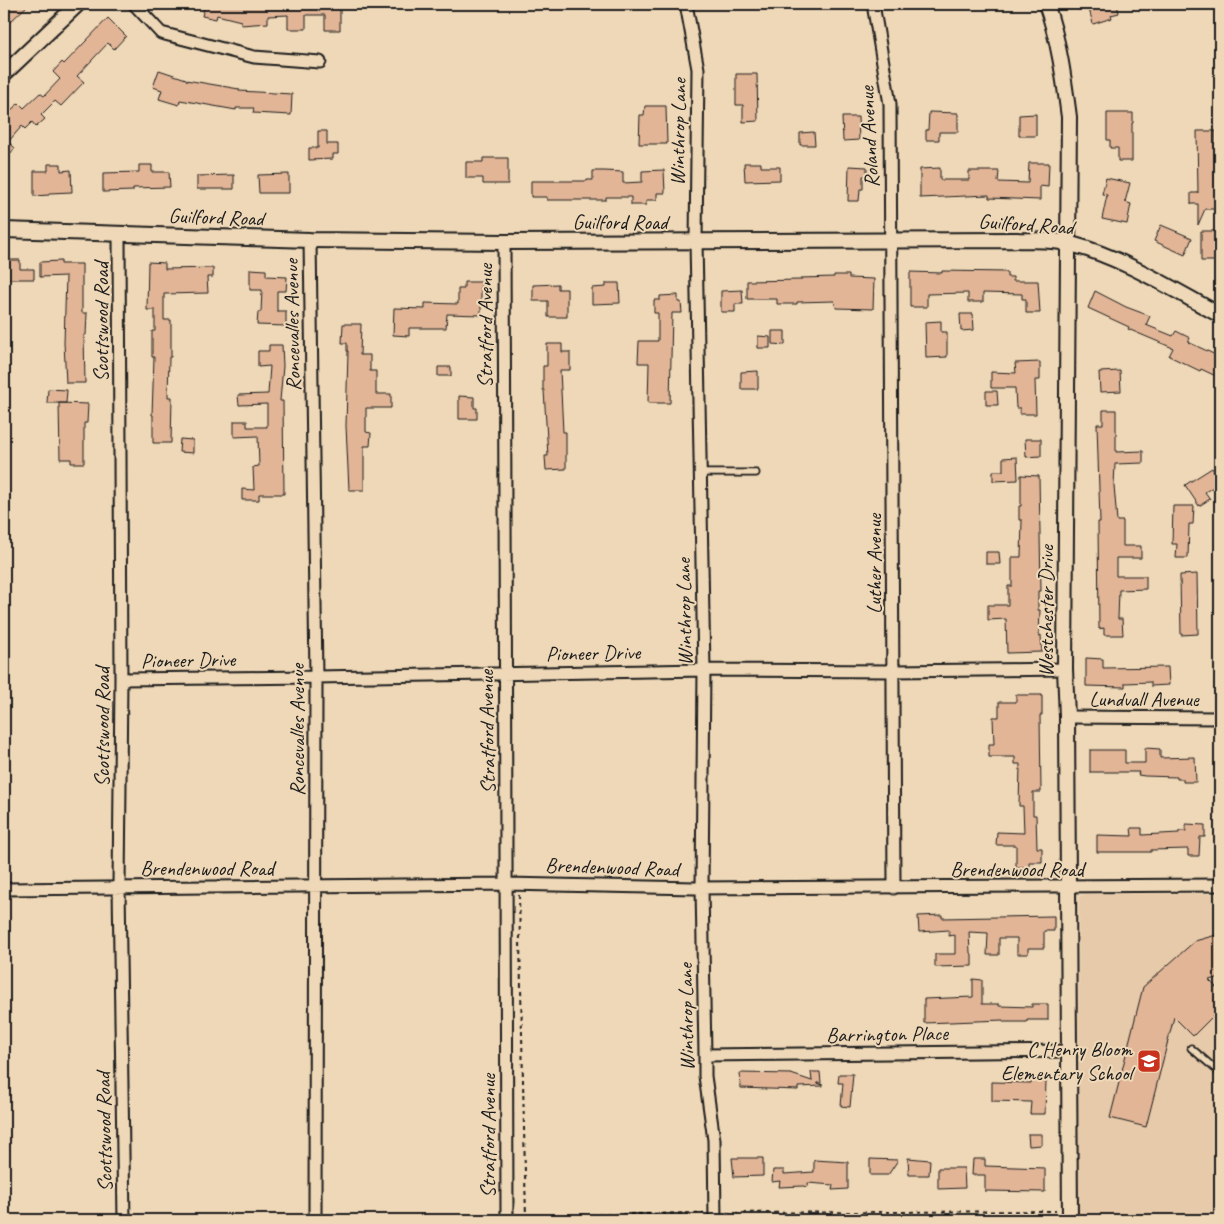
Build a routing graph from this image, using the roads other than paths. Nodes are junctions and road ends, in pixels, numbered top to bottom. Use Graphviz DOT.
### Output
graph roads {
  1 [pos="78,4"];
  2 [pos="134,4"];
  3 [pos="686,4"];
  4 [pos="873,4"];
  5 [pos="1046,4"];
  6 [pos="320,62"];
  7 [pos="4,74"];
  8 [pos="4,230"];
  9 [pos="119,234"];
  10 [pos="310,240"];
  11 [pos="891,240"];
  12 [pos="696,241"];
  13 [pos="504,242"];
  14 [pos="1069,243"];
  15 [pos="1220,316"];
  16 [pos="700,473"];
  17 [pos="756,473"];
  18 [pos="1065,669"];
  19 [pos="704,670"];
  20 [pos="894,671"];
  21 [pos="505,673"];
  22 [pos="316,678"];
  23 [pos="121,679"];
  24 [pos="1068,717"];
  25 [pos="1220,718"];
  26 [pos="507,884"];
  27 [pos="1220,885"];
  28 [pos="316,886"];
  29 [pos="119,887"];
  30 [pos="1068,887"];
  31 [pos="702,888"];
  32 [pos="894,888"];
  33 [pos="4,889"];
  34 [pos="1191,1048"];
  35 [pos="1070,1051"];
  36 [pos="705,1055"];
  37 [pos="1220,1073"];
  38 [pos="1066,1216"];
  39 [pos="715,1217"];
  40 [pos="124,1220"];
  41 [pos="315,1220"];
  42 [pos="507,1220"];
  1 -- 7 [label="street"];
  2 -- 6 [label="street"];
  3 -- 12 [label="street, Winthrop Lane"];
  4 -- 11 [label="street, Roland Avenue"];
  5 -- 14 [label="street, Westchester Drive"];
  8 -- 9 [label="street, Guilford Road"];
  9 -- 10 [label="street, Guilford Road"];
  9 -- 23 [label="street, Scottswood Road"];
  10 -- 13 [label="street, Guilford Road"];
  10 -- 22 [label="street, Roncevalles Avenue"];
  11 -- 12 [label="street, Guilford Road"];
  11 -- 14 [label="street, Guilford Road"];
  11 -- 20 [label="street, Luther Avenue"];
  12 -- 13 [label="street, Guilford Road"];
  12 -- 16 [label="street, Winthrop Lane"];
  13 -- 21 [label="street, Stratford Avenue"];
  14 -- 15 [label="street, Guilford Road"];
  14 -- 18 [label="street, Westchester Drive"];
  16 -- 17 [label="lane"];
  16 -- 19 [label="street, Winthrop Lane"];
  18 -- 20 [label="street, Pioneer Drive"];
  18 -- 24 [label="street, Westchester Drive"];
  19 -- 20 [label="street, Pioneer Drive"];
  19 -- 21 [label="street, Pioneer Drive"];
  19 -- 31 [label="street, Winthrop Lane"];
  20 -- 32 [label="street, Luther Avenue"];
  21 -- 22 [label="street, Pioneer Drive"];
  21 -- 26 [label="street, Stratford Avenue"];
  22 -- 23 [label="street, Pioneer Drive"];
  22 -- 28 [label="street, Roncevalles Avenue"];
  23 -- 29 [label="street, Scottswood Road"];
  24 -- 25 [label="street, Lundvall Avenue"];
  24 -- 30 [label="street, Westchester Drive"];
  26 -- 28 [label="street, Brendenwood Road"];
  26 -- 31 [label="street, Brendenwood Road"];
  26 -- 42 [label="street, Stratford Avenue"];
  27 -- 30 [label="street, Brendenwood Road"];
  28 -- 29 [label="street, Brendenwood Road"];
  28 -- 41 [label="street, Roncevalles Avenue"];
  29 -- 33 [label="street, Brendenwood Road"];
  29 -- 40 [label="street, Scottswood Road"];
  30 -- 32 [label="street, Brendenwood Road"];
  30 -- 35 [label="street, Westchester Drive"];
  31 -- 32 [label="street, Brendenwood Road"];
  31 -- 36 [label="street, Winthrop Lane"];
  34 -- 37 [label="lane"];
  35 -- 36 [label="street, Barrington Place"];
  35 -- 38 [label="street, Westchester Drive"];
  36 -- 39 [label="street, Winthrop Lane"];
}
